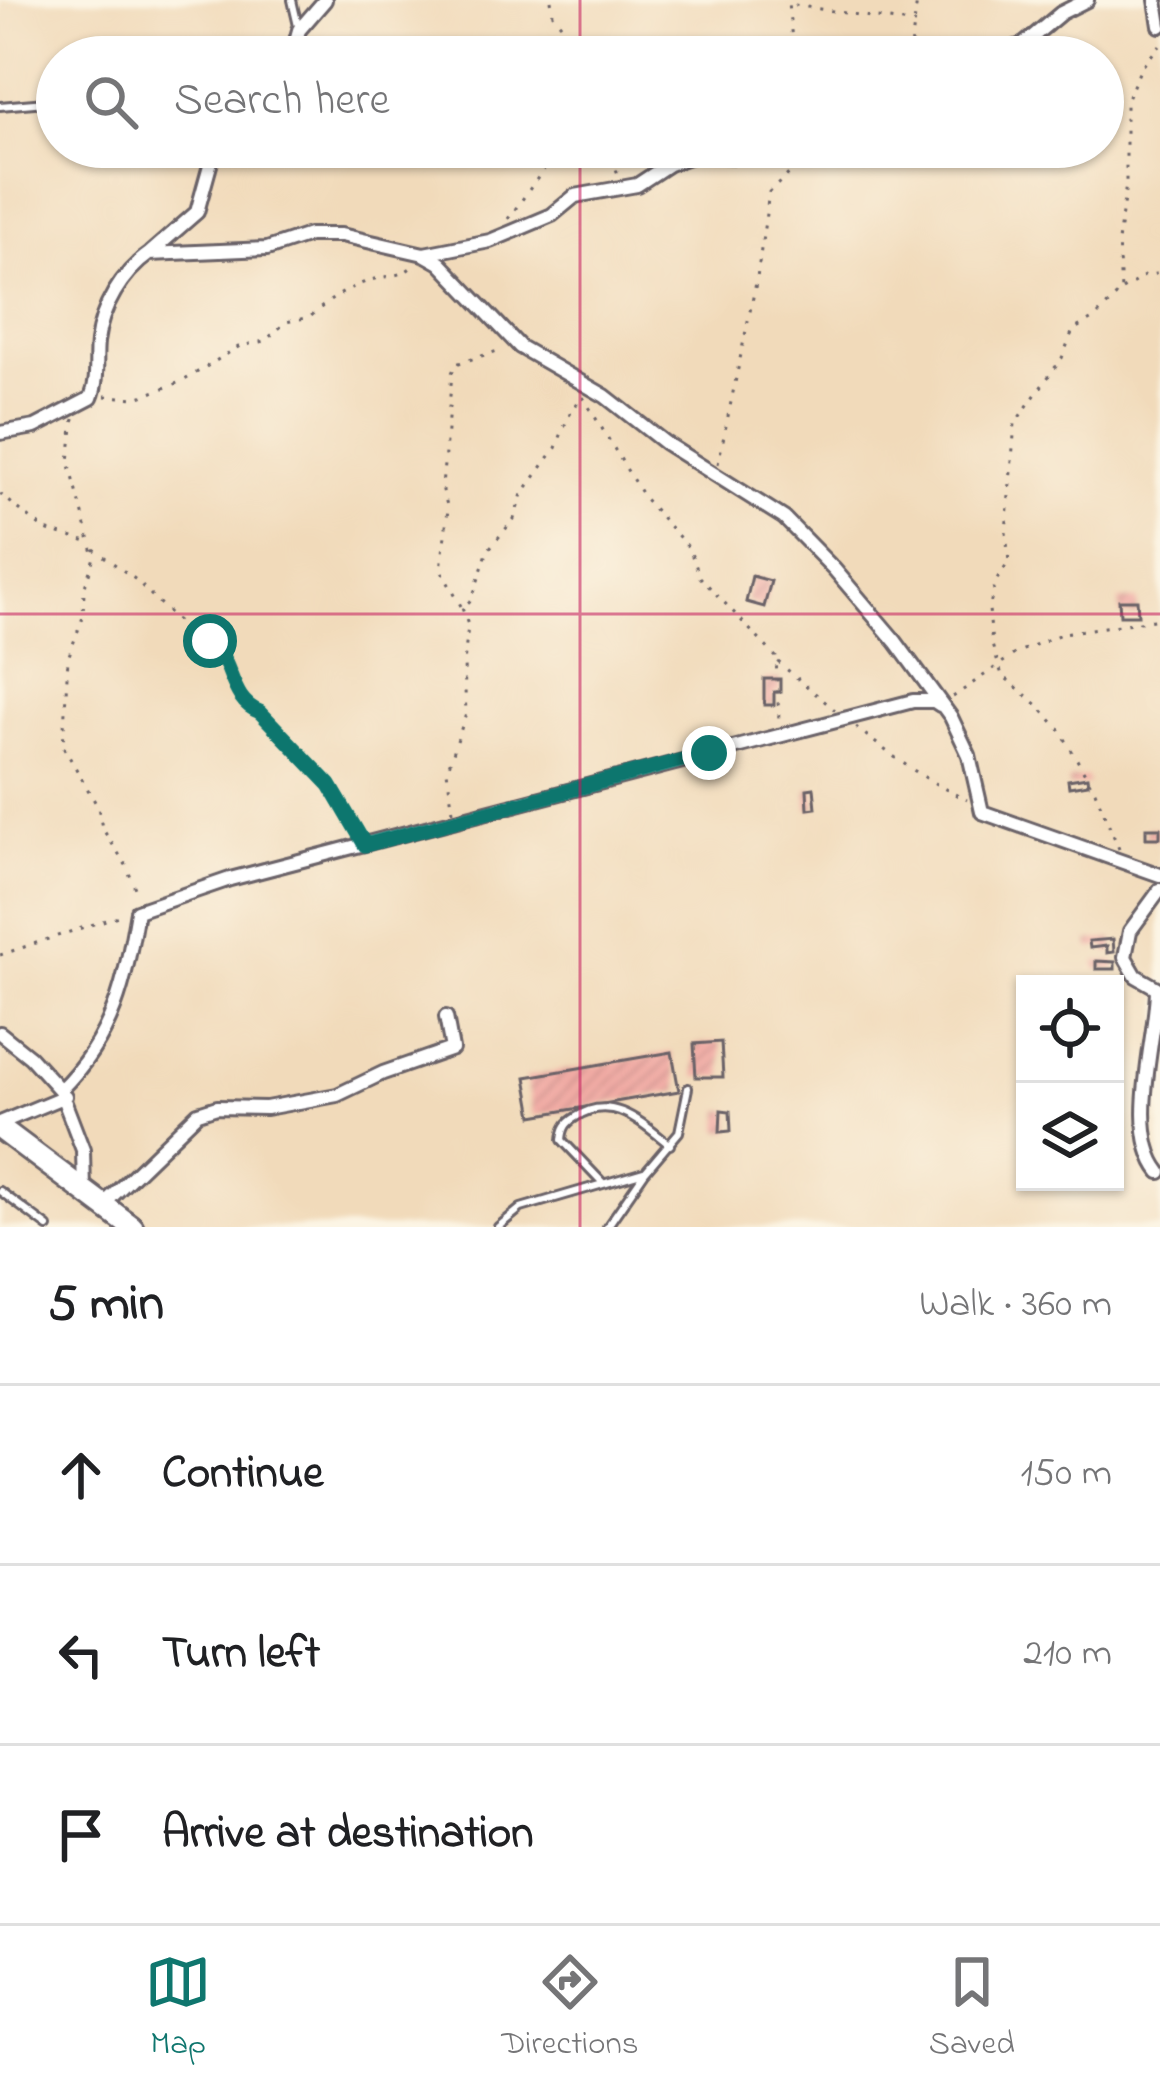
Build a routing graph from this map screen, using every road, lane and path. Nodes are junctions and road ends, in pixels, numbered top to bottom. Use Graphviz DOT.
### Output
graph roads {
  1 [pos="292,0"];
  2 [pos="326,0"];
  3 [pos="551,0"];
  4 [pos="917,0"];
  5 [pos="1156,0"];
  6 [pos="1075,2"];
  7 [pos="915,24"];
  8 [pos="1160,26"];
  9 [pos="299,30"];
  10 [pos="297,36"];
  11 [pos="569,36"];
  12 [pos="792,36"];
  13 [pos="913,36"];
  14 [pos="1033,36"];
  15 [pos="1160,45"];
  16 [pos="36,102"];
  17 [pos="0,106"];
  18 [pos="209,168"];
  19 [pos="545,168"];
  20 [pos="616,168"];
  21 [pos="666,168"];
  22 [pos="797,168"];
  23 [pos="619,190"];
  24 [pos="498,236"];
  25 [pos="149,254"];
  26 [pos="427,255"];
  27 [pos="1160,273"];
  28 [pos="1120,291"];
  29 [pos="520,347"];
  30 [pos="584,389"];
  31 [pos="85,401"];
  32 [pos="0,433"];
  33 [pos="715,475"];
  34 [pos="0,494"];
  35 [pos="92,545"];
  36 [pos="462,608"];
  37 [pos="1160,620"];
  38 [pos="777,660"];
  39 [pos="998,667"];
  40 [pos="940,705"];
  41 [pos="846,719"];
  42 [pos="779,735"];
  43 [pos="982,812"];
  44 [pos="454,822"];
  45 [pos="365,845"];
  46 [pos="1122,863"];
  47 [pos="1160,875"];
  48 [pos="1160,890"];
  49 [pos="140,910"];
  50 [pos="0,955"];
  51 [pos="1159,989"];
  52 [pos="446,1017"];
  53 [pos="0,1033"];
  54 [pos="688,1088"];
  55 [pos="63,1093"];
  56 [pos="0,1125"];
  57 [pos="670,1145"];
  58 [pos="645,1172"];
  59 [pos="1160,1172"];
  60 [pos="602,1182"];
  61 [pos="84,1190"];
  62 [pos="0,1191"];
  63 [pos="103,1205"];
  64 [pos="48,1227"];
  65 [pos="132,1227"];
  66 [pos="498,1227"];
  67 [pos="608,1227"];
  1 -- 9 [label="lane"];
  2 -- 9 [label="street"];
  3 -- 11 [label="path"];
  4 -- 7 [label="path"];
  5 -- 8 [label="street"];
  6 -- 14 [label="street"];
  7 -- 12 [label="path"];
  7 -- 13 [label="path"];
  9 -- 10 [label="street"];
  15 -- 28 [label="path"];
  16 -- 17 [label="lane"];
  18 -- 25 [label="street"];
  19 -- 24 [label="path"];
  20 -- 23 [label="path"];
  21 -- 23 [label="street"];
  22 -- 33 [label="path"];
  23 -- 24 [label="street"];
  24 -- 26 [label="street"];
  25 -- 26 [label="street"];
  25 -- 31 [label="street"];
  26 -- 29 [label="street"];
  26 -- 31 [label="path"];
  27 -- 28 [label="path"];
  28 -- 39 [label="path"];
  29 -- 30 [label="street"];
  29 -- 36 [label="path"];
  30 -- 33 [label="street"];
  30 -- 36 [label="path"];
  30 -- 38 [label="path"];
  31 -- 32 [label="street"];
  31 -- 35 [label="path"];
  33 -- 40 [label="street"];
  34 -- 35 [label="path"];
  35 -- 45 [label="path"];
  35 -- 49 [label="path"];
  36 -- 44 [label="path"];
  37 -- 39 [label="path"];
  38 -- 41 [label="path"];
  38 -- 42 [label="path"];
  39 -- 40 [label="path"];
  39 -- 46 [label="path"];
  40 -- 41 [label="street"];
  40 -- 43 [label="street"];
  41 -- 42 [label="street"];
  41 -- 43 [label="path"];
  42 -- 44 [label="street"];
  43 -- 46 [label="street"];
  44 -- 45 [label="street"];
  45 -- 49 [label="street"];
  46 -- 47 [label="street"];
  48 -- 51 [label="street"];
  49 -- 50 [label="path"];
  49 -- 55 [label="street"];
  51 -- 59 [label="street"];
  52 -- 63 [label="street"];
  53 -- 55 [label="street"];
  54 -- 57 [label="lane"];
  55 -- 56 [label="street"];
  55 -- 61 [label="street"];
  56 -- 61 [label="highway"];
  57 -- 58 [label="lane"];
  57 -- 60 [label="lane"];
  58 -- 60 [label="lane"];
  58 -- 67 [label="lane"];
  60 -- 66 [label="lane"];
  61 -- 63 [label="highway"];
  62 -- 64 [label="lane"];
  63 -- 65 [label="highway"];
}
